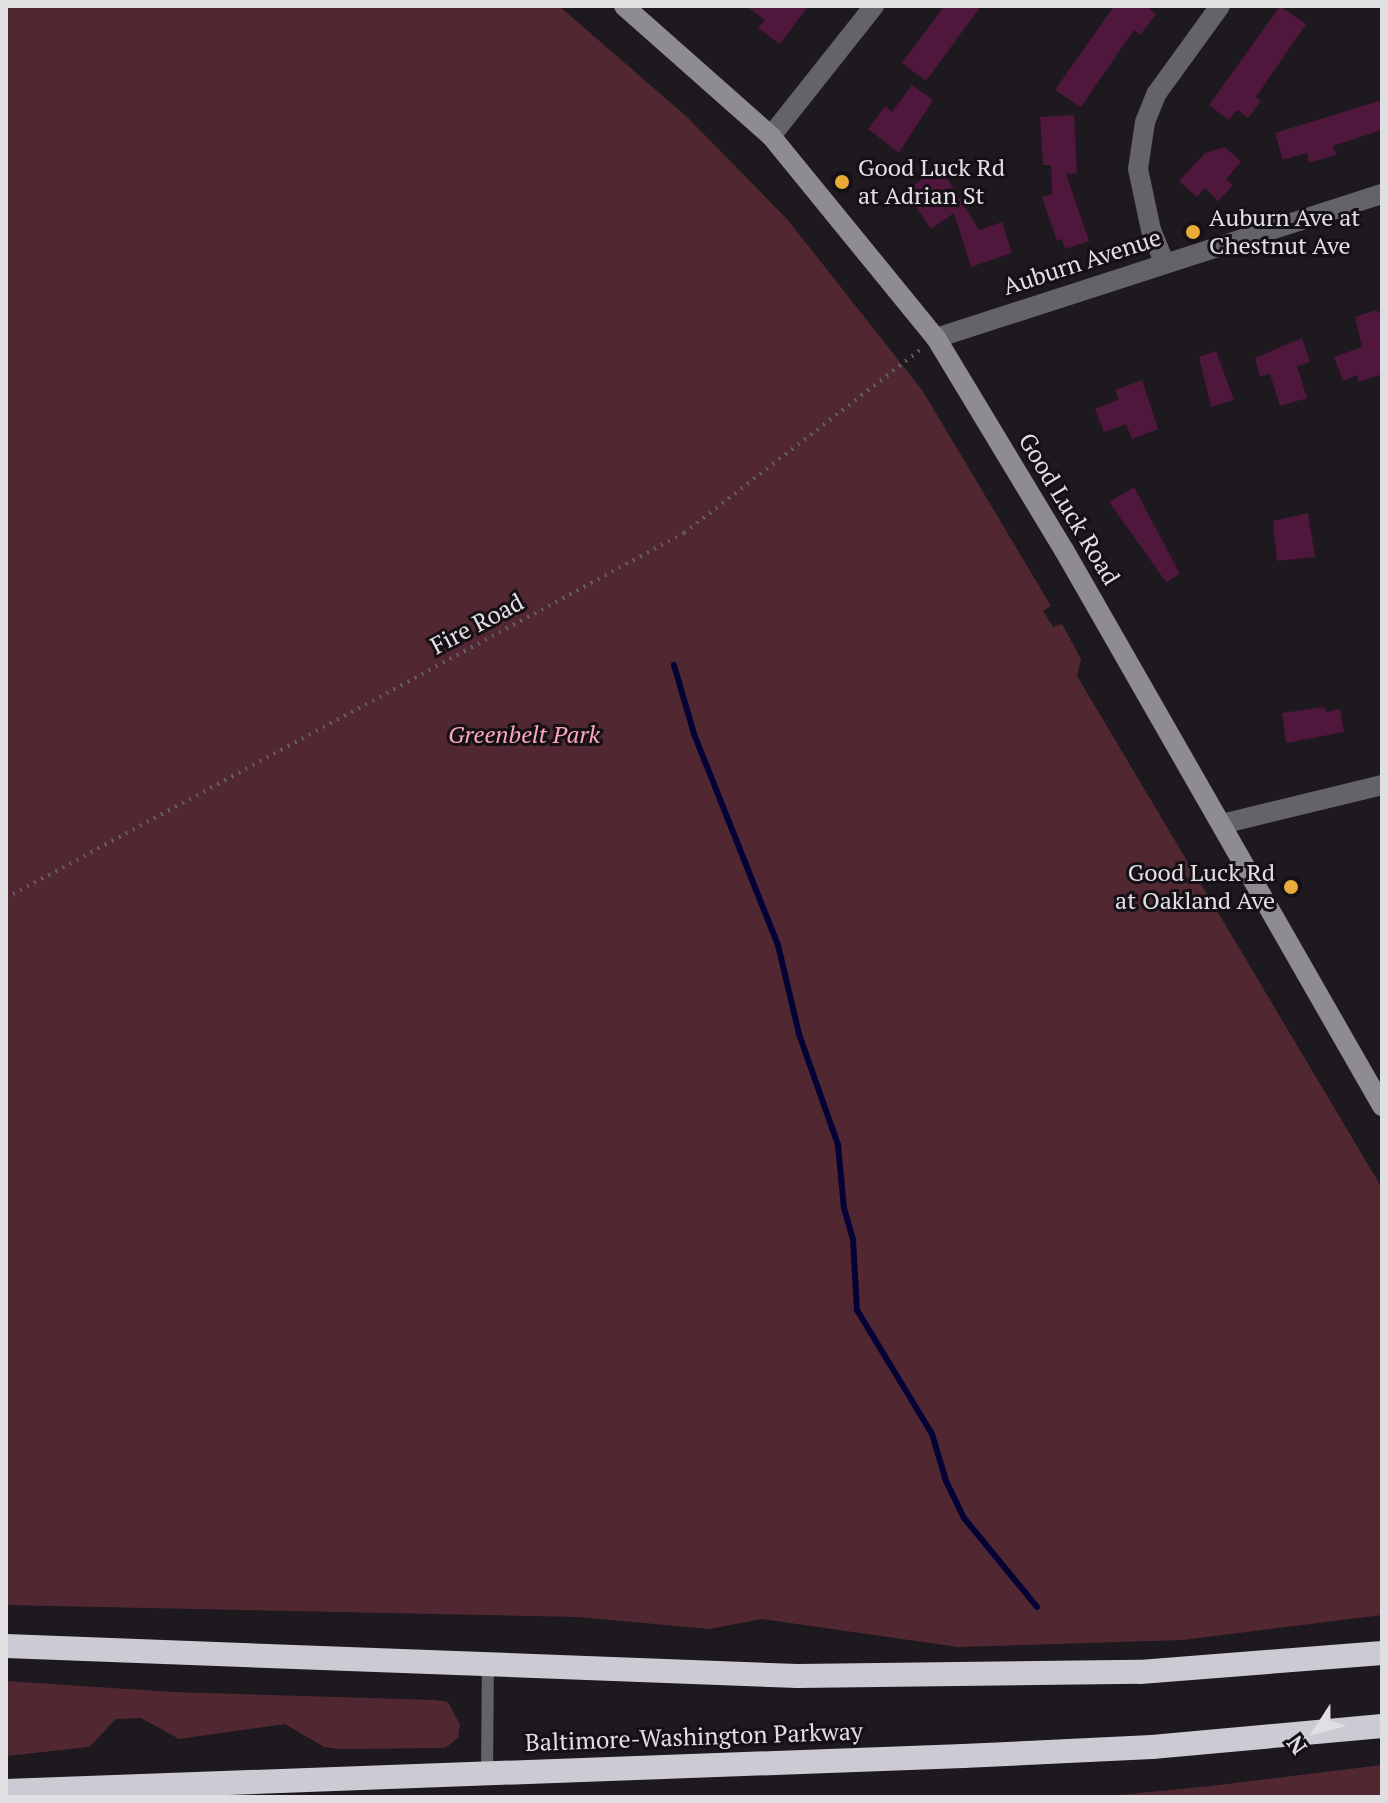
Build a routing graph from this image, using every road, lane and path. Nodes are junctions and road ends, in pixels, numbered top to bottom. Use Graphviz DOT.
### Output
graph roads {
  1 [pos="624,6"];
  2 [pos="874,6"];
  3 [pos="1220,6"];
  4 [pos="771,136"];
  5 [pos="1382,194"];
  6 [pos="1164,262"];
  7 [pos="936,338"];
  8 [pos="1382,785"];
  9 [pos="1222,824"];
  10 [pos="6,898"];
  11 [pos="1382,1106"];
  12 [pos="6,1646"];
  13 [pos="1382,1653"];
  14 [pos="488,1662"];
  15 [pos="1382,1726"];
  16 [pos="487,1771"];
  17 [pos="6,1791"];
  1 -- 4 [label="main road, Good Luck Road"];
  2 -- 4 [label="street"];
  3 -- 6 [label="street"];
  4 -- 7 [label="main road, Good Luck Road"];
  5 -- 6 [label="street, Auburn Avenue"];
  6 -- 7 [label="street, Auburn Avenue"];
  7 -- 9 [label="main road, Good Luck Road"];
  7 -- 10 [label="path, Fire Road"];
  8 -- 9 [label="street"];
  9 -- 11 [label="main road, Good Luck Road"];
  12 -- 14 [label="highway"];
  13 -- 14 [label="highway"];
  14 -- 16 [label="lane"];
  15 -- 16 [label="highway, Baltimore-Washington Parkway"];
  16 -- 17 [label="highway, Baltimore-Washington Parkway"];
}
